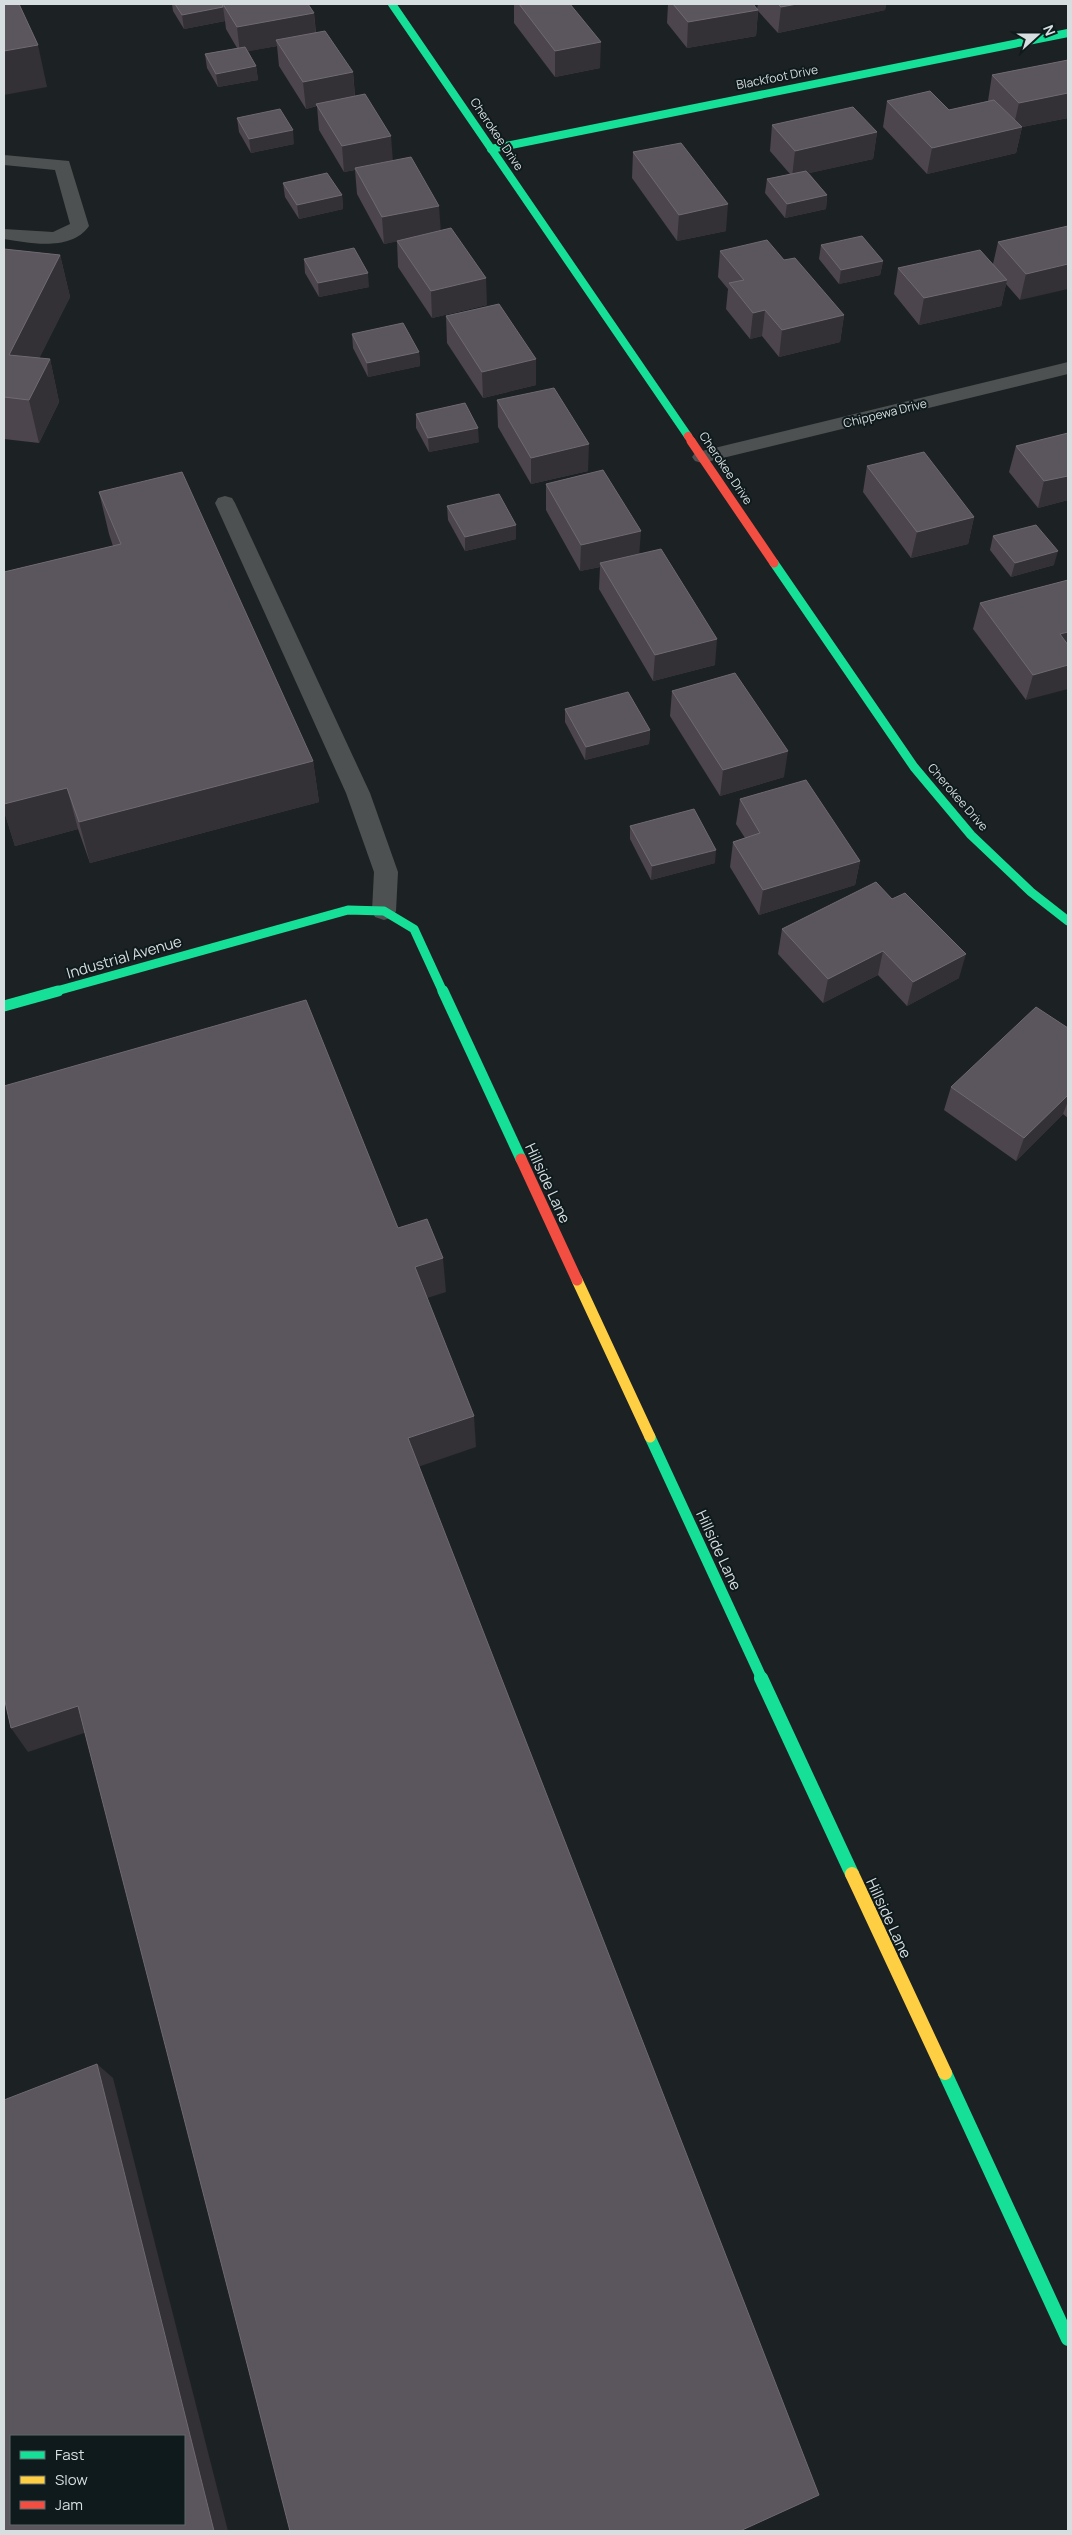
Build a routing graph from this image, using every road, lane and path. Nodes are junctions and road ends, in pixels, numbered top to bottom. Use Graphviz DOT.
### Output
graph roads {
  1 [pos="392,4"];
  2 [pos="1068,33"];
  3 [pos="491,149"];
  4 [pos="4,160"];
  5 [pos="4,234"];
  6 [pos="1068,368"];
  7 [pos="702,457"];
  8 [pos="225,503"];
  9 [pos="384,910"];
  10 [pos="1068,921"];
  11 [pos="253,937"];
  12 [pos="4,1006"];
  13 [pos="1068,2339"];
  1 -- 3 [label="street, Cherokee Drive"];
  2 -- 3 [label="street, Blackfoot Drive"];
  3 -- 7 [label="street, Cherokee Drive"];
  4 -- 5 [label="street"];
  6 -- 7 [label="street, Chippewa Drive"];
  7 -- 10 [label="street, Cherokee Drive"];
  8 -- 9 [label="street"];
  9 -- 11 [label="street, Hillside Lane"];
  9 -- 13 [label="street, Hillside Lane"];
  11 -- 12 [label="street, Industrial Avenue"];
}
